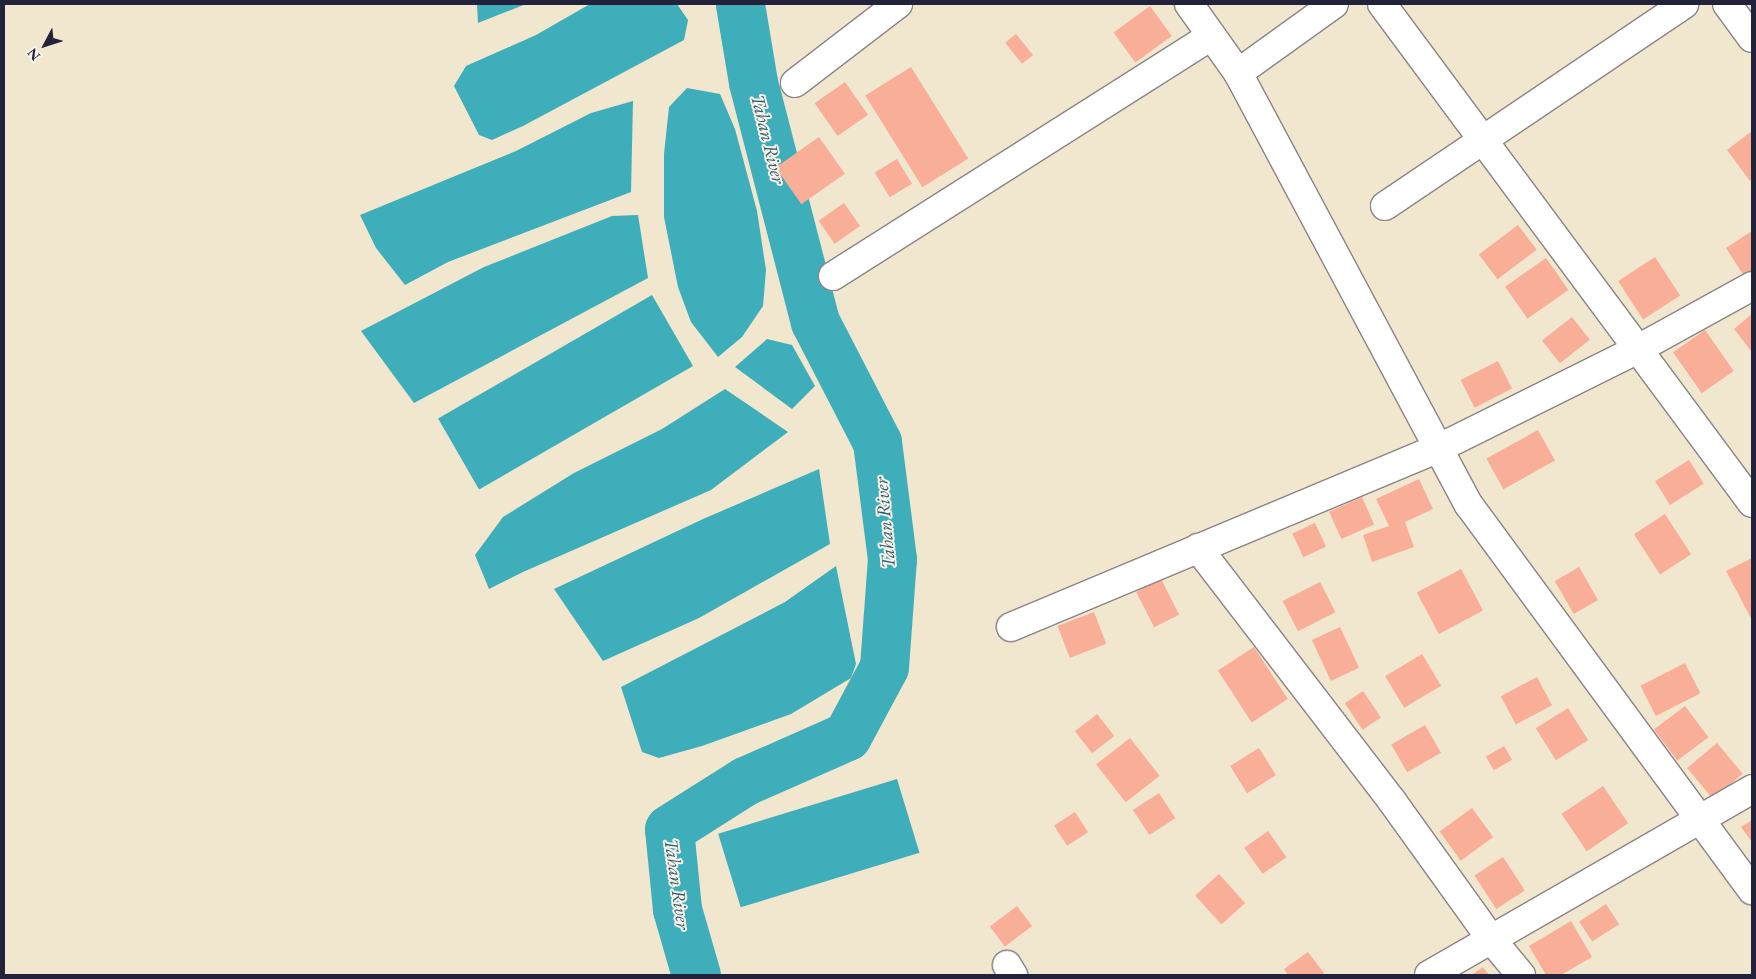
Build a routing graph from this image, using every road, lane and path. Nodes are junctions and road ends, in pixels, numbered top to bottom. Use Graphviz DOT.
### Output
graph roads {
  1 [pos="898,4"];
  2 [pos="1189,4"];
  3 [pos="1334,4"];
  4 [pos="1382,4"];
  5 [pos="1684,4"];
  6 [pos="1727,4"];
  7 [pos="1212,36"];
  8 [pos="1752,38"];
  9 [pos="1238,73"];
  10 [pos="795,83"];
  11 [pos="1482,139"];
  12 [pos="1385,206"];
  13 [pos="833,276"];
  14 [pos="1752,286"];
  15 [pos="1638,348"];
  16 [pos="1439,448"];
  17 [pos="1752,502"];
  18 [pos="1198,548"];
  19 [pos="1011,627"];
  20 [pos="1752,789"];
  21 [pos="1699,818"];
  22 [pos="1752,890"];
  23 [pos="1491,939"];
  24 [pos="1429,975"];
  25 [pos="1521,975"];
  1 -- 10 [label="street"];
  2 -- 7 [label="street"];
  3 -- 9 [label="street"];
  4 -- 11 [label="street"];
  5 -- 11 [label="street"];
  6 -- 8 [label="street"];
  7 -- 9 [label="street"];
  7 -- 13 [label="street"];
  9 -- 16 [label="street"];
  11 -- 12 [label="street"];
  11 -- 15 [label="street"];
  14 -- 15 [label="street"];
  15 -- 16 [label="street"];
  15 -- 17 [label="street"];
  16 -- 18 [label="street"];
  16 -- 21 [label="street"];
  18 -- 19 [label="street"];
  18 -- 23 [label="street"];
  20 -- 21 [label="street"];
  21 -- 22 [label="street"];
  21 -- 23 [label="street"];
  23 -- 24 [label="street"];
  23 -- 25 [label="street"];
}
